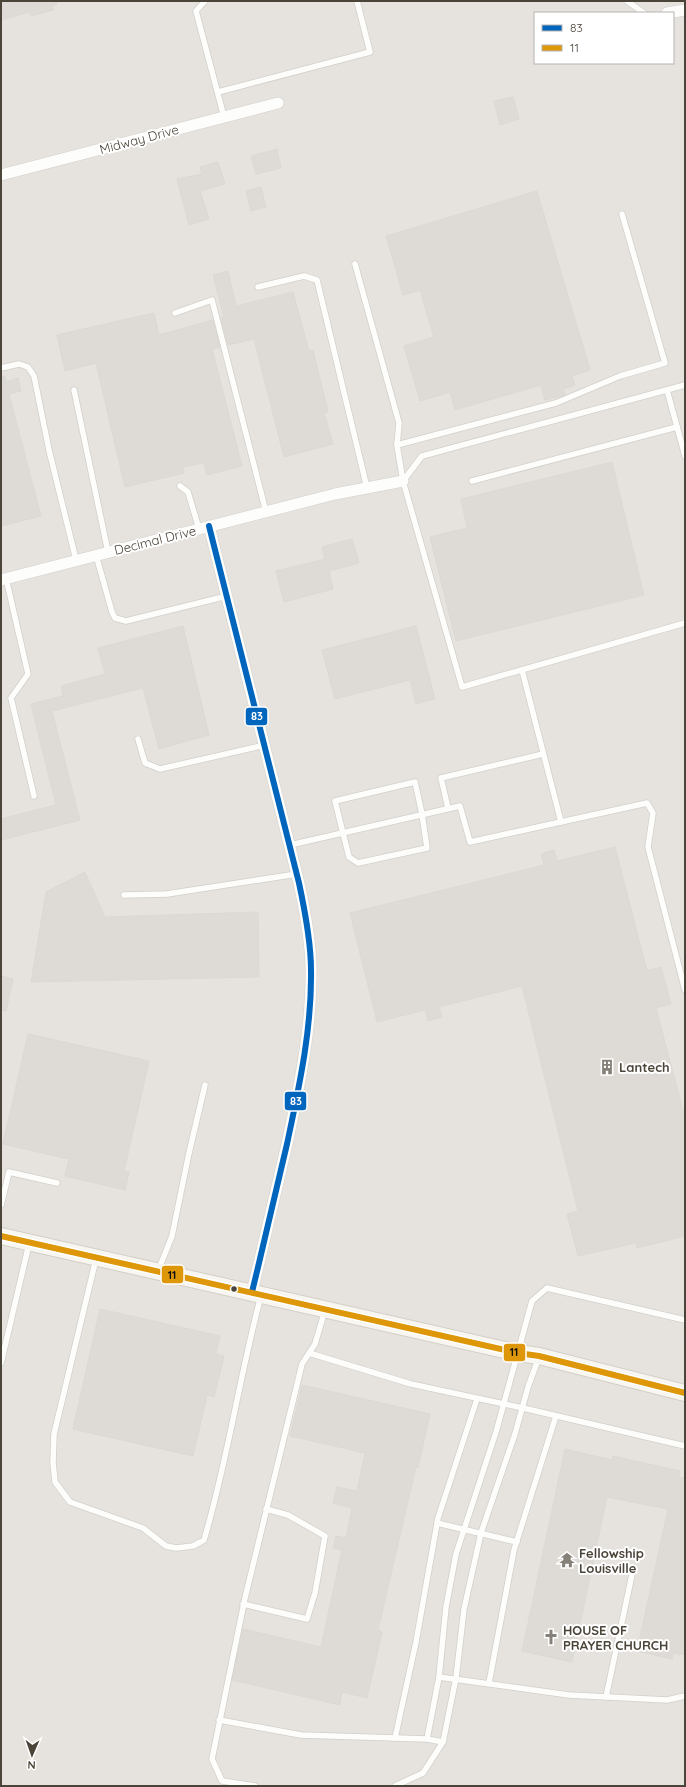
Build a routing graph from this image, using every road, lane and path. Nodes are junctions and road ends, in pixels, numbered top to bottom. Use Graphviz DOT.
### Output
graph roads {
  1 [pos="205,1"];
  2 [pos="358,1"];
  3 [pos="627,1"];
  4 [pos="685,10"];
  5 [pos="643,12"];
  6 [pos="673,12"];
  7 [pos="218,92"];
  8 [pos="278,103"];
  9 [pos="224,117"];
  10 [pos="1,175"];
  11 [pos="622,214"];
  12 [pos="355,264"];
  13 [pos="258,287"];
  14 [pos="175,313"];
  15 [pos="1,368"];
  16 [pos="685,385"];
  17 [pos="74,390"];
  18 [pos="667,390"];
  19 [pos="677,427"];
  20 [pos="398,445"];
  21 [pos="685,456"];
  22 [pos="403,480"];
  23 [pos="472,481"];
  24 [pos="180,486"];
  25 [pos="367,488"];
  26 [pos="266,512"];
  27 [pos="204,528"];
  28 [pos="108,552"];
  29 [pos="96,555"];
  30 [pos="76,560"];
  31 [pos="3,579"];
  32 [pos="226,596"];
  33 [pos="685,623"];
  34 [pos="522,670"];
  35 [pos="138,739"];
  36 [pos="265,745"];
  37 [pos="543,754"];
  38 [pos="34,796"];
  39 [pos="448,808"];
  40 [pos="422,814"];
  41 [pos="561,822"];
  42 [pos="343,833"];
  43 [pos="290,845"];
  44 [pos="297,874"];
  45 [pos="124,895"];
  46 [pos="685,990"];
  47 [pos="205,1085"];
  48 [pos="57,1183"];
  49 [pos="1,1205"];
  50 [pos="1,1236"];
  51 [pos="30,1242"];
  52 [pos="96,1257"];
  53 [pos="158,1271"];
  54 [pos="256,1293"];
  55 [pos="325,1309"];
  56 [pos="685,1320"];
  57 [pos="309,1353"];
  58 [pos="518,1353"];
  59 [pos="539,1356"];
  60 [pos="1,1362"];
  61 [pos="685,1393"];
  62 [pos="477,1399"];
  63 [pos="504,1404"];
  64 [pos="523,1408"];
  65 [pos="556,1416"];
  66 [pos="685,1446"];
  67 [pos="266,1509"];
  68 [pos="438,1523"];
  69 [pos="464,1528"];
  70 [pos="481,1534"];
  71 [pos="517,1542"];
  72 [pos="633,1570"];
  73 [pos="244,1604"];
  74 [pos="439,1677"];
  75 [pos="456,1678"];
  76 [pos="488,1684"];
  77 [pos="685,1696"];
  78 [pos="606,1697"];
  79 [pos="220,1720"];
  80 [pos="394,1738"];
  81 [pos="427,1739"];
  82 [pos="443,1742"];
  83 [pos="255,1786"];
  84 [pos="395,1786"];
  1 -- 7 [label="lane"];
  2 -- 7 [label="lane"];
  3 -- 5 [label="lane"];
  4 -- 6 [label="street"];
  7 -- 9 [label="lane"];
  8 -- 9 [label="street, Midway Drive"];
  9 -- 10 [label="street, Midway Drive"];
  11 -- 20 [label="lane"];
  12 -- 20 [label="lane"];
  13 -- 25 [label="lane"];
  14 -- 26 [label="lane"];
  15 -- 30 [label="lane"];
  16 -- 18 [label="lane"];
  17 -- 28 [label="lane"];
  18 -- 19 [label="lane"];
  18 -- 22 [label="lane"];
  19 -- 21 [label="lane"];
  19 -- 23 [label="lane"];
  20 -- 22 [label="lane"];
  22 -- 25 [label="street, Decimal Drive"];
  22 -- 34 [label="lane"];
  24 -- 27 [label="lane"];
  25 -- 26 [label="street, Decimal Drive"];
  26 -- 27 [label="street, Decimal Drive"];
  27 -- 28 [label="street, Decimal Drive"];
  27 -- 32 [label="street"];
  28 -- 29 [label="street, Decimal Drive"];
  29 -- 30 [label="street, Decimal Drive"];
  29 -- 32 [label="lane"];
  30 -- 31 [label="street, Decimal Drive"];
  31 -- 38 [label="lane"];
  32 -- 36 [label="street"];
  33 -- 34 [label="lane"];
  34 -- 37 [label="lane"];
  35 -- 36 [label="lane"];
  36 -- 43 [label="street"];
  37 -- 39 [label="lane"];
  37 -- 41 [label="lane"];
  39 -- 40 [label="lane"];
  39 -- 41 [label="lane"];
  40 -- 42 [label="lane"];
  40 -- 42 [label="lane"];
  40 -- 42 [label="lane"];
  41 -- 46 [label="lane"];
  42 -- 43 [label="lane"];
  43 -- 44 [label="street"];
  44 -- 45 [label="lane"];
  44 -- 54 [label="street"];
  47 -- 53 [label="lane"];
  48 -- 49 [label="lane"];
  50 -- 51 [label="street"];
  51 -- 52 [label="street"];
  51 -- 60 [label="lane"];
  52 -- 53 [label="street"];
  52 -- 54 [label="lane"];
  53 -- 54 [label="street"];
  54 -- 55 [label="street"];
  55 -- 57 [label="lane"];
  55 -- 58 [label="street"];
  56 -- 58 [label="lane"];
  57 -- 62 [label="lane"];
  57 -- 67 [label="lane"];
  58 -- 59 [label="street"];
  58 -- 63 [label="lane"];
  59 -- 61 [label="street"];
  59 -- 64 [label="lane"];
  62 -- 63 [label="lane"];
  62 -- 68 [label="lane"];
  63 -- 64 [label="lane"];
  63 -- 69 [label="lane"];
  64 -- 65 [label="lane"];
  64 -- 70 [label="lane"];
  65 -- 66 [label="lane"];
  65 -- 71 [label="lane"];
  67 -- 73 [label="lane"];
  67 -- 73 [label="lane"];
  68 -- 69 [label="lane"];
  68 -- 80 [label="lane"];
  69 -- 70 [label="lane"];
  69 -- 74 [label="lane"];
  70 -- 71 [label="lane"];
  70 -- 75 [label="lane"];
  71 -- 76 [label="lane"];
  72 -- 78 [label="lane"];
  73 -- 79 [label="lane"];
  74 -- 75 [label="lane"];
  74 -- 81 [label="lane"];
  75 -- 76 [label="lane"];
  75 -- 82 [label="lane"];
  76 -- 78 [label="lane"];
  77 -- 78 [label="lane"];
  79 -- 80 [label="lane"];
  79 -- 83 [label="lane"];
  80 -- 81 [label="lane"];
  81 -- 82 [label="lane"];
  82 -- 84 [label="lane"];
}
